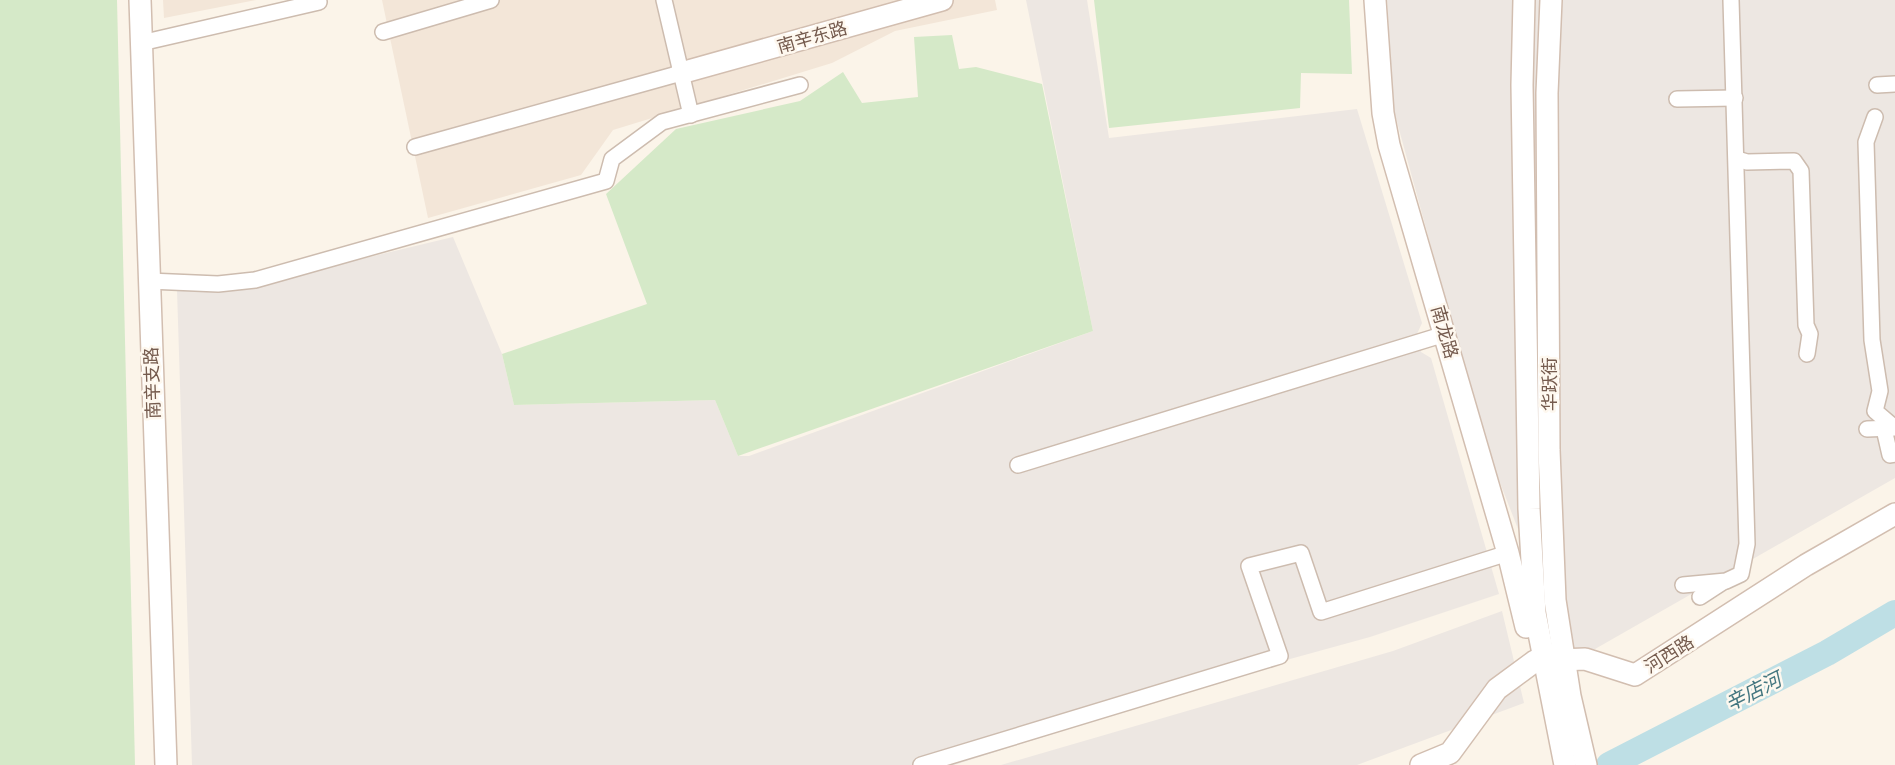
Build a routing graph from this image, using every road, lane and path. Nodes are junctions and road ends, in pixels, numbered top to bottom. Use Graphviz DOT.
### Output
graph roads {
  1 [pos="140,0"];
  2 [pos="491,0"];
  3 [pos="664,0"];
  4 [pos="942,0"];
  5 [pos="1374,0"];
  6 [pos="1524,0"];
  7 [pos="1551,0"];
  8 [pos="1731,0"];
  9 [pos="319,2"];
  10 [pos="383,32"];
  11 [pos="141,43"];
  12 [pos="681,73"];
  13 [pos="1895,84"];
  14 [pos="1877,85"];
  15 [pos="800,86"];
  16 [pos="1735,98"];
  17 [pos="1677,99"];
  18 [pos="691,115"];
  19 [pos="1875,117"];
  20 [pos="415,147"];
  21 [pos="1737,159"];
  22 [pos="149,281"];
  23 [pos="1445,334"];
  24 [pos="1807,354"];
  25 [pos="1891,428"];
  26 [pos="1867,429"];
  27 [pos="1895,454"];
  28 [pos="1018,465"];
  29 [pos="1895,514"];
  30 [pos="1508,553"];
  31 [pos="1726,580"];
  32 [pos="1683,585"];
  33 [pos="1700,597"];
  34 [pos="1548,661"];
  35 [pos="1561,702"];
  36 [pos="166,765"];
  37 [pos="921,765"];
  38 [pos="1421,765"];
  39 [pos="1565,765"];
  40 [pos="1586,765"];
  1 -- 11 [label="street, 南辛支路"];
  2 -- 10 [label="street"];
  3 -- 12 [label="street"];
  4 -- 12 [label="street, 南辛东路"];
  5 -- 23 [label="street, 南龙路"];
  6 -- 34 [label="street, 华跃街"];
  7 -- 34 [label="street, 华跃街"];
  8 -- 16 [label="street"];
  9 -- 11 [label="street"];
  11 -- 22 [label="street, 南辛支路"];
  12 -- 18 [label="street"];
  12 -- 20 [label="street"];
  13 -- 14 [label="street"];
  15 -- 18 [label="street"];
  16 -- 17 [label="street"];
  16 -- 21 [label="street"];
  18 -- 22 [label="street"];
  19 -- 25 [label="street"];
  21 -- 24 [label="street"];
  21 -- 31 [label="street"];
  22 -- 36 [label="street, 南辛支路"];
  23 -- 28 [label="street"];
  23 -- 30 [label="street, 南龙路"];
  25 -- 26 [label="street"];
  25 -- 27 [label="street"];
  29 -- 34 [label="street, 河西路"];
  30 -- 34 [label="street, 南龙路"];
  30 -- 37 [label="street"];
  31 -- 32 [label="street"];
  31 -- 33 [label="street"];
  34 -- 35 [label="street, 华跃街"];
  34 -- 38 [label="street"];
  35 -- 39 [label="street, 华跃街"];
  35 -- 40 [label="street, 华跃街"];
}
